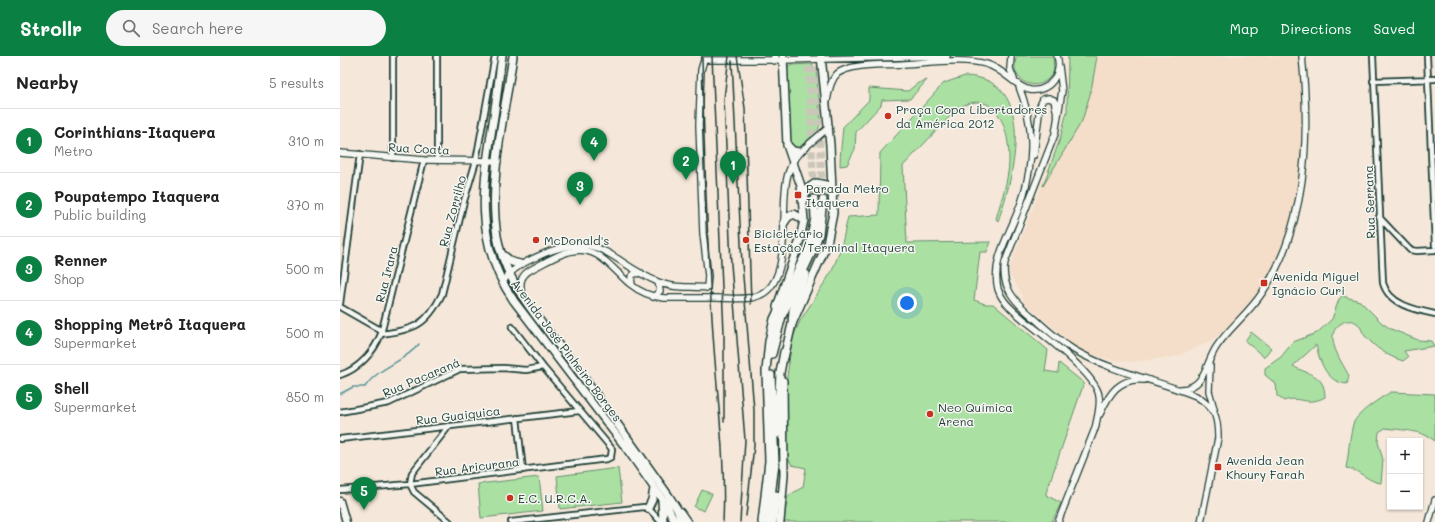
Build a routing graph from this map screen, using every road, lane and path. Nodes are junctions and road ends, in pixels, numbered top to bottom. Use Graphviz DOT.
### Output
graph roads {
  1 [pos="393,56"];
  2 [pos="437,56"];
  3 [pos="495,56"];
  4 [pos="502,56"];
  5 [pos="513,56"];
  6 [pos="947,56"];
  7 [pos="1011,56"];
  8 [pos="1056,56"];
  9 [pos="1302,56"];
  10 [pos="1373,56"];
  11 [pos="1427,56"];
  12 [pos="720,58"];
  13 [pos="740,58"];
  14 [pos="774,58"];
  15 [pos="783,58"];
  16 [pos="821,58"];
  17 [pos="1058,66"];
  18 [pos="1428,79"];
  19 [pos="1435,79"];
  20 [pos="1374,81"];
  21 [pos="1016,82"];
  22 [pos="827,102"];
  23 [pos="496,105"];
  24 [pos="504,113"];
  25 [pos="493,122"];
  26 [pos="829,127"];
  27 [pos="502,131"];
  28 [pos="1055,134"];
  29 [pos="787,145"];
  30 [pos="489,150"];
  31 [pos="800,152"];
  32 [pos="340,153"];
  33 [pos="360,154"];
  34 [pos="393,158"];
  35 [pos="424,160"];
  36 [pos="436,160"];
  37 [pos="476,161"];
  38 [pos="487,161"];
  39 [pos="498,161"];
  40 [pos="792,164"];
  41 [pos="1031,165"];
  42 [pos="834,194"];
  43 [pos="814,199"];
  44 [pos="823,200"];
  45 [pos="804,201"];
  46 [pos="1379,218"];
  47 [pos="804,220"];
  48 [pos="784,223"];
  49 [pos="1435,246"];
  50 [pos="1435,250"];
  51 [pos="502,253"];
  52 [pos="811,256"];
  53 [pos="520,264"];
  54 [pos="510,272"];
  55 [pos="642,273"];
  56 [pos="525,274"];
  57 [pos="658,282"];
  58 [pos="502,283"];
  59 [pos="632,285"];
  60 [pos="523,296"];
  61 [pos="653,297"];
  62 [pos="514,302"];
  63 [pos="527,303"];
  64 [pos="340,304"];
  65 [pos="340,307"];
  66 [pos="1435,314"];
  67 [pos="774,319"];
  68 [pos="792,324"];
  69 [pos="512,327"];
  70 [pos="382,332"];
  71 [pos="784,352"];
  72 [pos="1211,358"];
  73 [pos="543,367"];
  74 [pos="340,375"];
  75 [pos="1152,381"];
  76 [pos="1176,390"];
  77 [pos="579,411"];
  78 [pos="340,412"];
  79 [pos="1215,412"];
  80 [pos="517,418"];
  81 [pos="449,426"];
  82 [pos="1095,429"];
  83 [pos="340,439"];
  84 [pos="775,446"];
  85 [pos="775,463"];
  86 [pos="523,470"];
  87 [pos="410,484"];
  88 [pos="654,488"];
  89 [pos="340,490"];
  90 [pos="662,499"];
  91 [pos="1435,500"];
  92 [pos="340,501"];
  93 [pos="648,508"];
  94 [pos="677,509"];
  95 [pos="346,522"];
  96 [pos="450,522"];
  97 [pos="511,522"];
  98 [pos="662,522"];
  99 [pos="675,522"];
  100 [pos="682,522"];
  101 [pos="687,522"];
  102 [pos="762,522"];
  103 [pos="768,522"];
  104 [pos="773,522"];
  105 [pos="780,522"];
  106 [pos="1058,522"];
  107 [pos="1201,522"];
  108 [pos="1429,522"];
  1 -- 34 [label="street"];
  2 -- 36 [label="street"];
  3 -- 37 [label="street, Rua Zorrilho"];
  4 -- 23 [label="main road, Avenida José Pinheiro Borges"];
  5 -- 24 [label="main road, Avenida José Pinheiro Borges"];
  6 -- 16 [label="street"];
  7 -- 21 [label="street"];
  8 -- 17 [label="street"];
  9 -- 72 [label="street"];
  10 -- 20 [label="street, Rua Serrana"];
  11 -- 18 [label="street"];
  12 -- 13 [label="street"];
  12 -- 57 [label="street"];
  13 -- 14 [label="street"];
  14 -- 15 [label="street"];
  15 -- 16 [label="street"];
  15 -- 29 [label="main road"];
  16 -- 22 [label="main road"];
  17 -- 21 [label="street"];
  17 -- 28 [label="street"];
  18 -- 19 [label="street"];
  18 -- 20 [label="street"];
  18 -- 49 [label="street"];
  20 -- 46 [label="street, Rua Serrana"];
  21 -- 22 [label="street"];
  21 -- 41 [label="street"];
  22 -- 26 [label="main road"];
  23 -- 24 [label="main road"];
  23 -- 25 [label="main road, Avenida José Pinheiro Borges"];
  24 -- 27 [label="main road, Avenida José Pinheiro Borges"];
  25 -- 27 [label="main road"];
  25 -- 30 [label="main road, Avenida José Pinheiro Borges"];
  26 -- 31 [label="street"];
  26 -- 42 [label="main road"];
  27 -- 39 [label="main road, Avenida José Pinheiro Borges"];
  28 -- 41 [label="street"];
  28 -- 75 [label="street"];
  29 -- 31 [label="main road"];
  29 -- 40 [label="main road"];
  30 -- 37 [label="street"];
  30 -- 38 [label="main road, Avenida José Pinheiro Borges"];
  31 -- 40 [label="street"];
  32 -- 33 [label="street, Rua Coata"];
  33 -- 34 [label="street, Rua Coata"];
  33 -- 64 [label="street"];
  34 -- 35 [label="street, Rua Coata"];
  35 -- 36 [label="street, Rua Coata"];
  35 -- 70 [label="street, Rua Irara"];
  36 -- 37 [label="street, Rua Coata"];
  37 -- 38 [label="street, Rua Coata"];
  37 -- 70 [label="street, Rua Zorrilho"];
  38 -- 39 [label="street, Rua Coata"];
  38 -- 58 [label="main road, Avenida José Pinheiro Borges"];
  39 -- 51 [label="main road, Avenida José Pinheiro Borges"];
  40 -- 45 [label="main road"];
  40 -- 48 [label="street"];
  41 -- 82 [label="street"];
  42 -- 45 [label="main road"];
  42 -- 68 [label="main road"];
  43 -- 67 [label="main road"];
  44 -- 52 [label="main road"];
  45 -- 47 [label="main road"];
  46 -- 50 [label="street"];
  46 -- 66 [label="street, Rua Serrana"];
  47 -- 48 [label="main road"];
  47 -- 67 [label="main road"];
  48 -- 61 [label="street"];
  51 -- 53 [label="main road"];
  51 -- 54 [label="main road, Avenida José Pinheiro Borges"];
  52 -- 68 [label="main road"];
  52 -- 84 [label="main road"];
  53 -- 54 [label="street"];
  53 -- 55 [label="street"];
  53 -- 56 [label="street"];
  54 -- 58 [label="street"];
  54 -- 60 [label="main road, Avenida José Pinheiro Borges"];
  55 -- 57 [label="street"];
  55 -- 59 [label="street"];
  56 -- 59 [label="street"];
  56 -- 60 [label="street"];
  57 -- 61 [label="street"];
  58 -- 62 [label="main road, Avenida José Pinheiro Borges"];
  59 -- 61 [label="street"];
  60 -- 63 [label="main road, Avenida José Pinheiro Borges"];
  62 -- 63 [label="main road"];
  62 -- 88 [label="main road, Avenida José Pinheiro Borges"];
  63 -- 94 [label="main road, Avenida José Pinheiro Borges"];
  65 -- 70 [label="street"];
  67 -- 102 [label="main road"];
  68 -- 71 [label="main road"];
  69 -- 73 [label="street"];
  70 -- 74 [label="street, Rua Irara"];
  71 -- 84 [label="main road"];
  71 -- 105 [label="main road"];
  72 -- 76 [label="street"];
  72 -- 79 [label="street"];
  73 -- 77 [label="street"];
  73 -- 78 [label="street, Rua Pacaraná"];
  75 -- 76 [label="street"];
  75 -- 82 [label="street"];
  76 -- 79 [label="street"];
  77 -- 80 [label="street, Rua Guaiquica"];
  77 -- 86 [label="street, Rua Aricurana"];
  79 -- 107 [label="street"];
  80 -- 81 [label="street, Rua Guaiquica"];
  80 -- 86 [label="street"];
  81 -- 83 [label="street, Rua Guaiquica"];
  81 -- 87 [label="street"];
  82 -- 106 [label="street"];
  84 -- 85 [label="main road"];
  85 -- 103 [label="main road"];
  85 -- 104 [label="main road"];
  86 -- 87 [label="street, Rua Aricurana"];
  87 -- 89 [label="street, Rua Aricurana"];
  87 -- 96 [label="street"];
  88 -- 90 [label="main road, Avenida José Pinheiro Borges"];
  88 -- 93 [label="main road"];
  90 -- 98 [label="main road"];
  90 -- 99 [label="main road, Avenida José Pinheiro Borges"];
  91 -- 108 [label="street"];
  92 -- 95 [label="main road"];
  93 -- 97 [label="street"];
  93 -- 98 [label="street"];
  94 -- 100 [label="main road, Avenida José Pinheiro Borges"];
  94 -- 101 [label="main road"];
}
